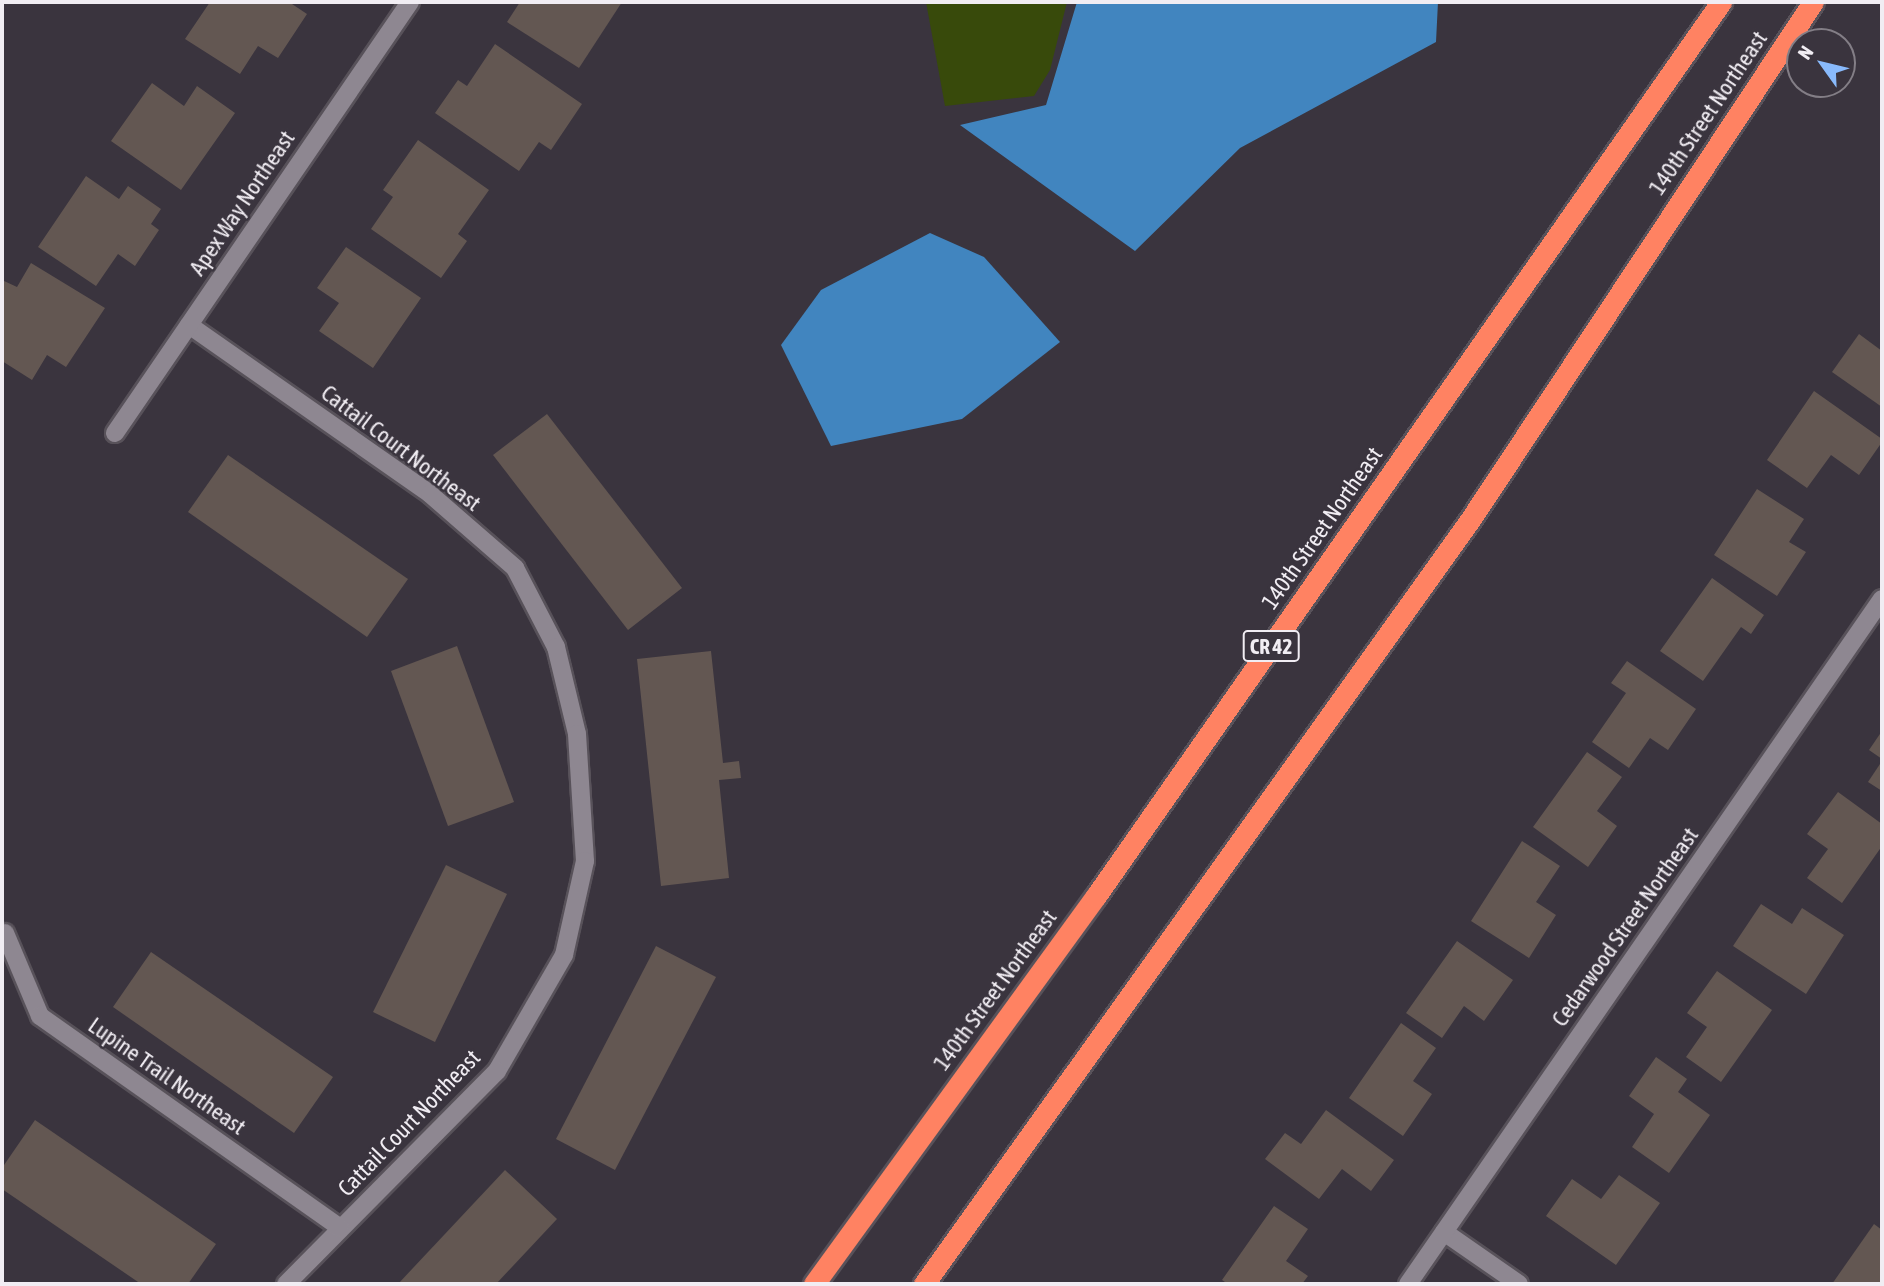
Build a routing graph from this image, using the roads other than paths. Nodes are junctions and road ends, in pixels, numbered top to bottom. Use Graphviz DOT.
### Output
graph roads {
  1 [pos="411,2"];
  2 [pos="1721,2"];
  3 [pos="1813,2"];
  4 [pos="189,325"];
  5 [pos="115,433"];
  6 [pos="1882,599"];
  7 [pos="5,933"];
  8 [pos="340,1228"];
  9 [pos="1444,1232"];
  10 [pos="286,1284"];
  11 [pos="814,1284"];
  12 [pos="923,1284"];
  13 [pos="1408,1284"];
  14 [pos="1519,1284"];
  1 -- 4 [label="street, Apex Way Northeast"];
  2 -- 11 [label="highway, 140th Street Northeast / CR 42"];
  3 -- 12 [label="highway, 140th Street Northeast"];
  4 -- 5 [label="street, Apex Way Northeast"];
  4 -- 8 [label="street, Cattail Court Northeast"];
  6 -- 9 [label="street, Cedarwood Street Northeast"];
  7 -- 8 [label="street, Lupine Trail Northeast"];
  8 -- 10 [label="street, Cattail Court Northeast"];
  9 -- 13 [label="street, Cedarwood Street Northeast"];
  9 -- 14 [label="street"];
}
